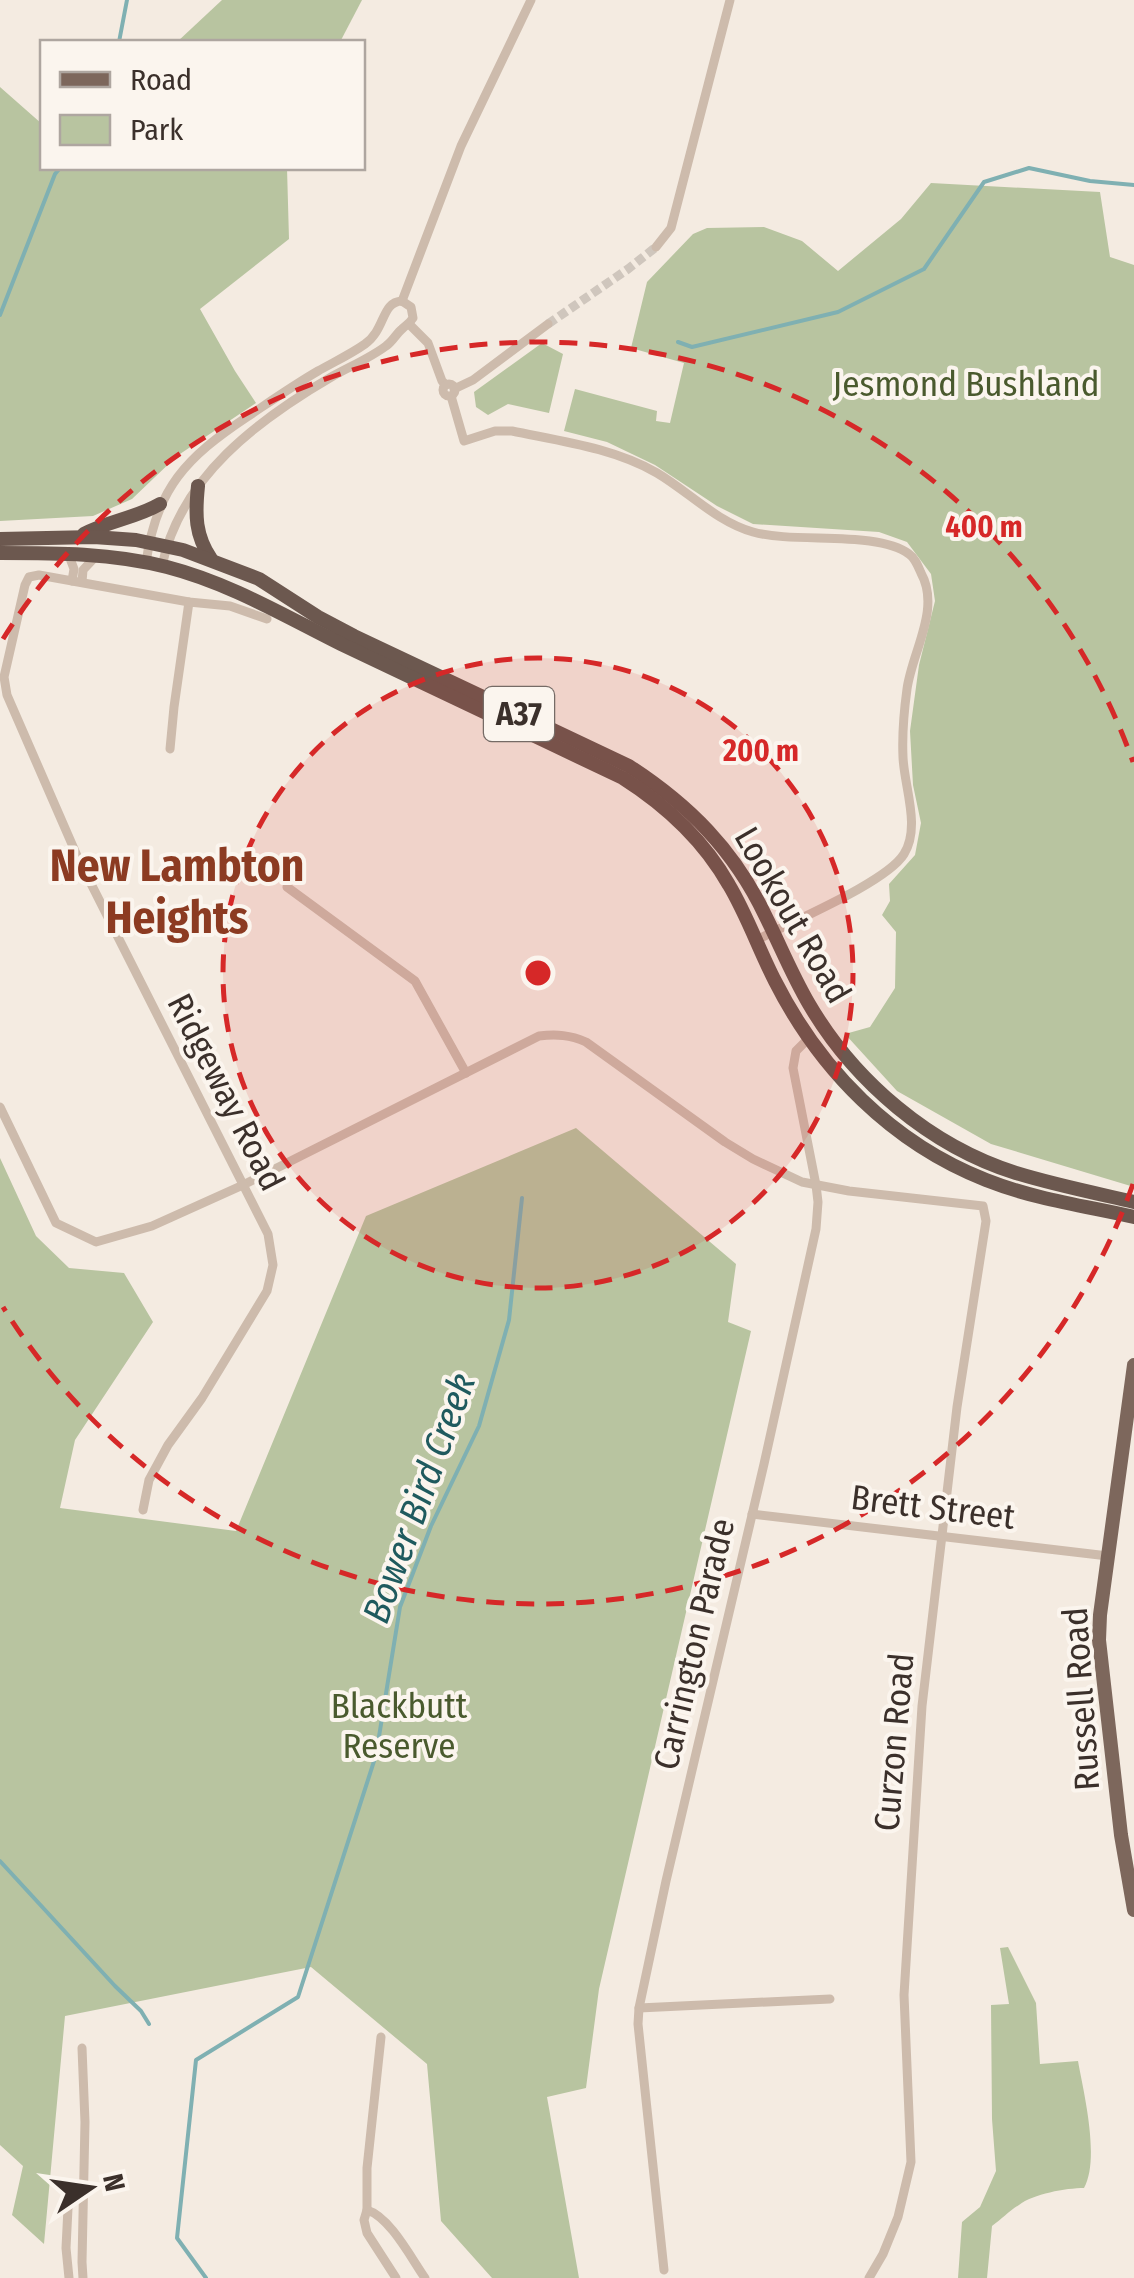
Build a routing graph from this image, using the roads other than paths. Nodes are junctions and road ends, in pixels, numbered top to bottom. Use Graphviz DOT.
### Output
graph roads {
  1 [pos="531,0"];
  2 [pos="730,0"];
  3 [pos="656,247"];
  4 [pos="402,300"];
  5 [pos="386,316"];
  6 [pos="548,324"];
  7 [pos="406,326"];
  8 [pos="450,390"];
  9 [pos="198,486"];
  10 [pos="160,504"];
  11 [pos="79,537"];
  12 [pos="0,539"];
  13 [pos="149,543"];
  14 [pos="166,546"];
  15 [pos="68,552"];
  16 [pos="0,553"];
  17 [pos="97,556"];
  18 [pos="211,559"];
  19 [pos="154,564"];
  20 [pos="77,581"];
  21 [pos="189,602"];
  22 [pos="267,619"];
  23 [pos="170,750"];
  24 [pos="287,887"];
  25 [pos="772,932"];
  26 [pos="756,941"];
  27 [pos="808,1039"];
  28 [pos="466,1074"];
  29 [pos="0,1107"];
  30 [pos="816,1184"];
  31 [pos="243,1185"];
  32 [pos="1134,1202"];
  33 [pos="1128,1216"];
  34 [pos="1134,1226"];
  35 [pos="1134,1364"];
  36 [pos="143,1510"];
  37 [pos="752,1514"];
  38 [pos="943,1536"];
  39 [pos="1108,1556"];
  40 [pos="1134,1910"];
  41 [pos="830,1999"];
  42 [pos="640,2008"];
  43 [pos="381,2037"];
  44 [pos="82,2048"];
  45 [pos="68,2208"];
  46 [pos="367,2210"];
  47 [pos="664,2270"];
  48 [pos="68,2278"];
  49 [pos="83,2278"];
  50 [pos="396,2278"];
  51 [pos="425,2278"];
  52 [pos="869,2278"];
  1 -- 4 [label="street"];
  2 -- 3 [label="street"];
  4 -- 5 [label="street"];
  4 -- 7 [label="street"];
  5 -- 7 [label="street"];
  5 -- 10 [label="street"];
  6 -- 8 [label="street"];
  7 -- 8 [label="street"];
  7 -- 9 [label="street"];
  8 -- 25 [label="street"];
  9 -- 14 [label="street"];
  9 -- 18 [label="highway"];
  10 -- 11 [label="highway"];
  10 -- 13 [label="street"];
  11 -- 12 [label="highway, Lookout Road / A37"];
  11 -- 13 [label="highway, Lookout Road / A37"];
  13 -- 14 [label="highway, Lookout Road / A37"];
  13 -- 19 [label="street"];
  14 -- 18 [label="highway, Lookout Road / A37"];
  14 -- 19 [label="street"];
  15 -- 16 [label="highway, Lookout Road / A37"];
  15 -- 17 [label="highway, Lookout Road / A37"];
  15 -- 20 [label="street"];
  17 -- 19 [label="highway, Lookout Road / A37"];
  17 -- 20 [label="street"];
  18 -- 25 [label="highway, Lookout Road / A37"];
  19 -- 26 [label="highway, Lookout Road / A37"];
  20 -- 21 [label="street, Ridgeway Road"];
  20 -- 31 [label="street, Ridgeway Road"];
  21 -- 22 [label="street, Ridgeway Road"];
  21 -- 23 [label="street"];
  24 -- 28 [label="street"];
  25 -- 26 [label="street"];
  25 -- 32 [label="highway, Lookout Road / A37"];
  26 -- 27 [label="highway, Lookout Road / A37"];
  27 -- 30 [label="street, Carrington Parade"];
  27 -- 33 [label="highway, Lookout Road / A37"];
  28 -- 30 [label="street"];
  28 -- 31 [label="street"];
  29 -- 31 [label="street"];
  30 -- 37 [label="street, Carrington Parade"];
  30 -- 38 [label="street, Curzon Road"];
  31 -- 36 [label="street, Ridgeway Road"];
  33 -- 34 [label="main road"];
  35 -- 39 [label="main road, Russell Road"];
  37 -- 38 [label="street, Brett Street"];
  37 -- 42 [label="street, Carrington Parade"];
  38 -- 39 [label="street, Brett Street"];
  38 -- 52 [label="street, Curzon Road"];
  39 -- 40 [label="main road, Russell Road"];
  41 -- 42 [label="street"];
  42 -- 47 [label="street, Carrington Parade"];
  43 -- 46 [label="street"];
  44 -- 49 [label="street"];
  45 -- 48 [label="street"];
  46 -- 50 [label="street"];
  46 -- 51 [label="street"];
}
